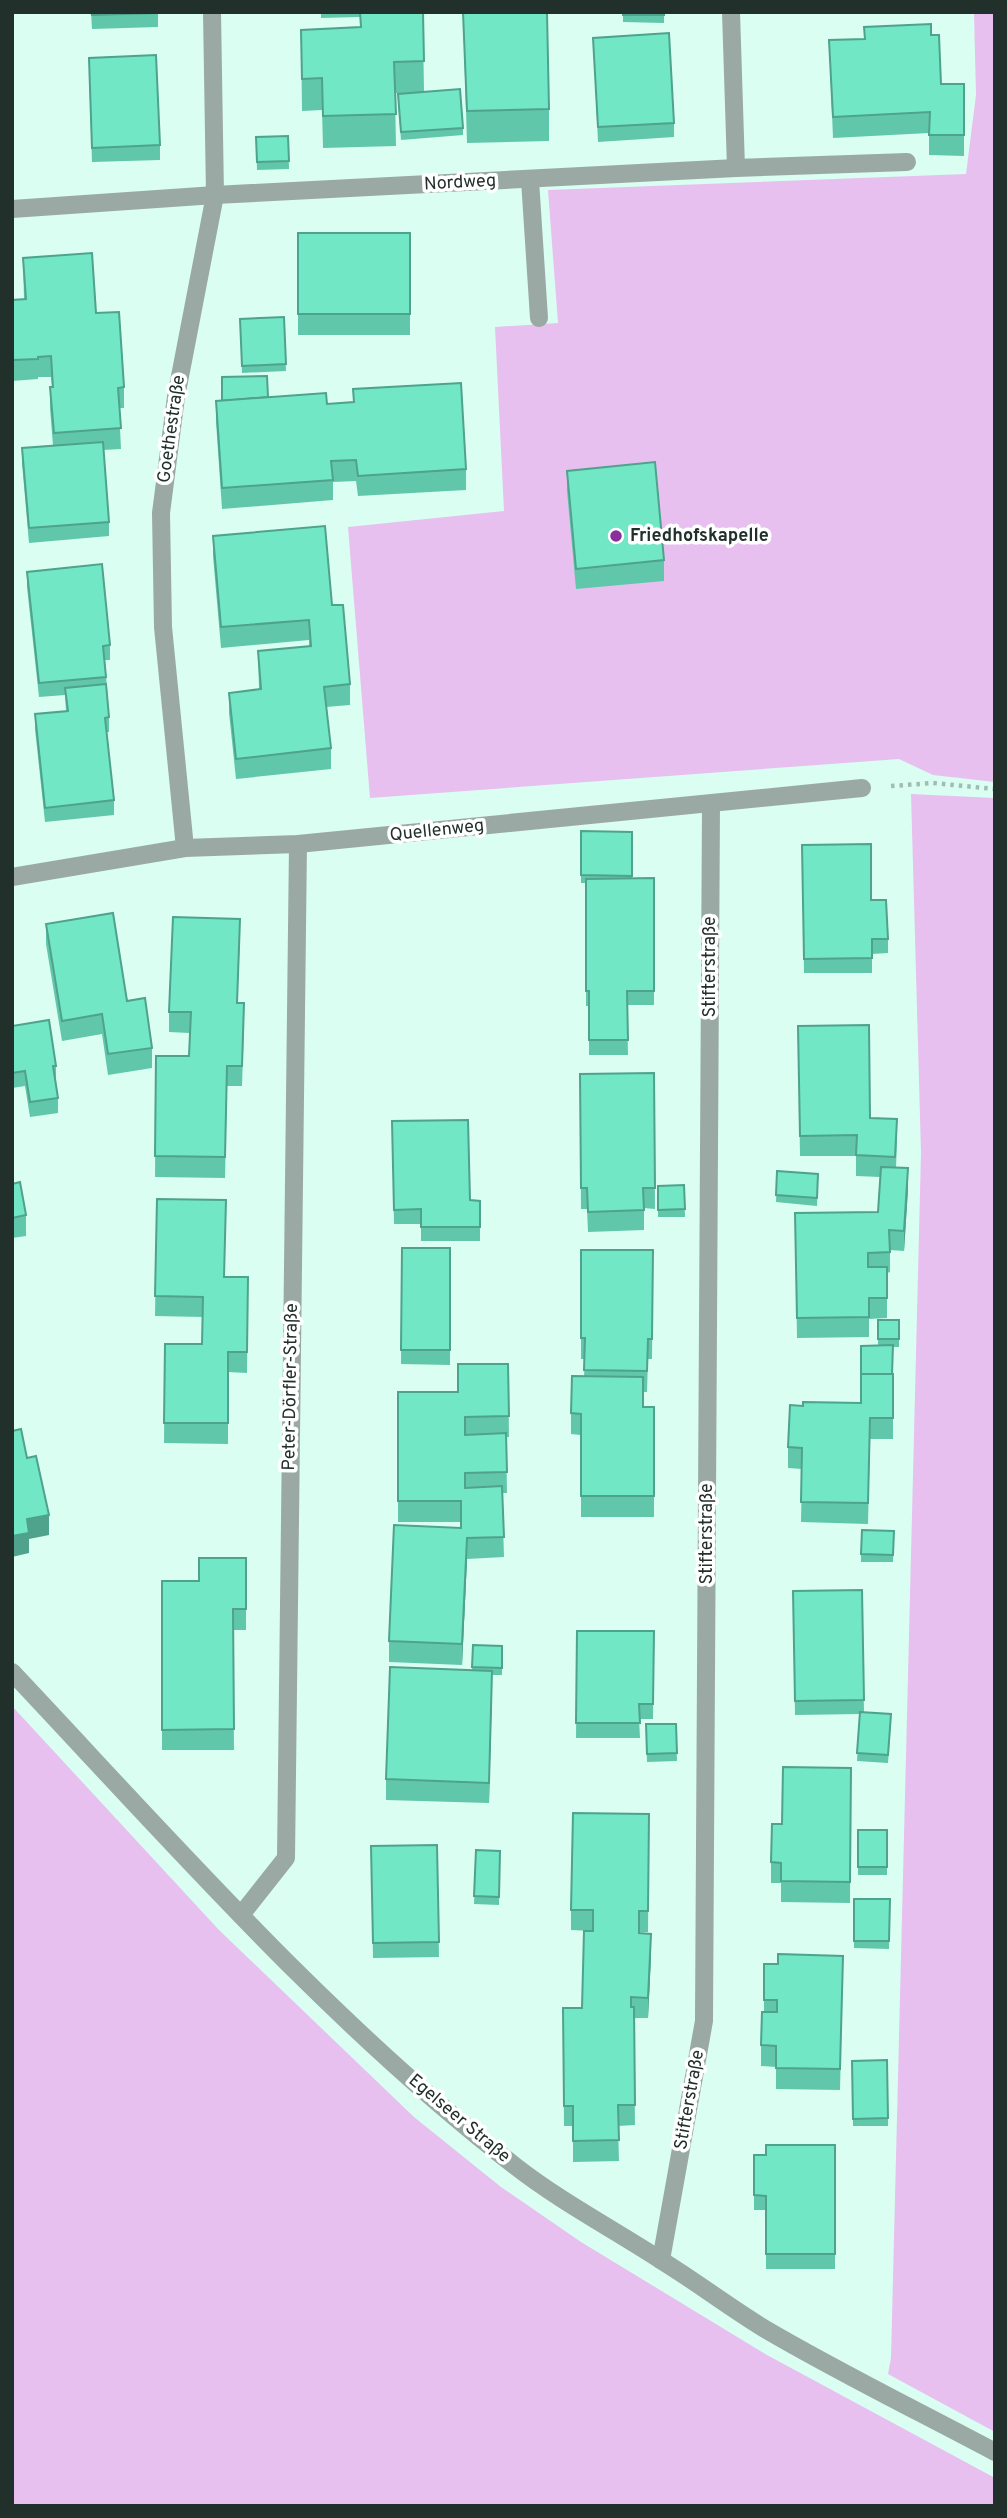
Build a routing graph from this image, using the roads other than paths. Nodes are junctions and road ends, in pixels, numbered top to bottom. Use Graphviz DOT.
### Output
graph roads {
  1 [pos="212,12"];
  2 [pos="731,12"];
  3 [pos="907,162"];
  4 [pos="736,168"];
  5 [pos="530,180"];
  6 [pos="215,195"];
  7 [pos="12,209"];
  8 [pos="539,318"];
  9 [pos="862,788"];
  10 [pos="711,804"];
  11 [pos="298,844"];
  12 [pos="185,848"];
  13 [pos="12,877"];
  14 [pos="12,1672"];
  15 [pos="241,1915"];
  16 [pos="661,2260"];
  17 [pos="995,2452"];
  1 -- 6 [label="street, Goethestraße"];
  2 -- 4 [label="street"];
  3 -- 4 [label="street, Nordweg"];
  4 -- 5 [label="street, Nordweg"];
  5 -- 6 [label="street, Nordweg"];
  5 -- 8 [label="street"];
  6 -- 7 [label="street, Nordweg"];
  6 -- 12 [label="street, Goethestraße"];
  9 -- 10 [label="street, Quellenweg"];
  10 -- 11 [label="street, Quellenweg"];
  10 -- 16 [label="street, Stifterstraße"];
  11 -- 12 [label="street, Quellenweg"];
  11 -- 15 [label="street, Peter-Dörfler-Straße"];
  12 -- 13 [label="street, Quellenweg"];
  14 -- 15 [label="street, Egelseer Straße"];
  15 -- 16 [label="street, Egelseer Straße"];
  16 -- 17 [label="street, Egelseer Straße"];
}
